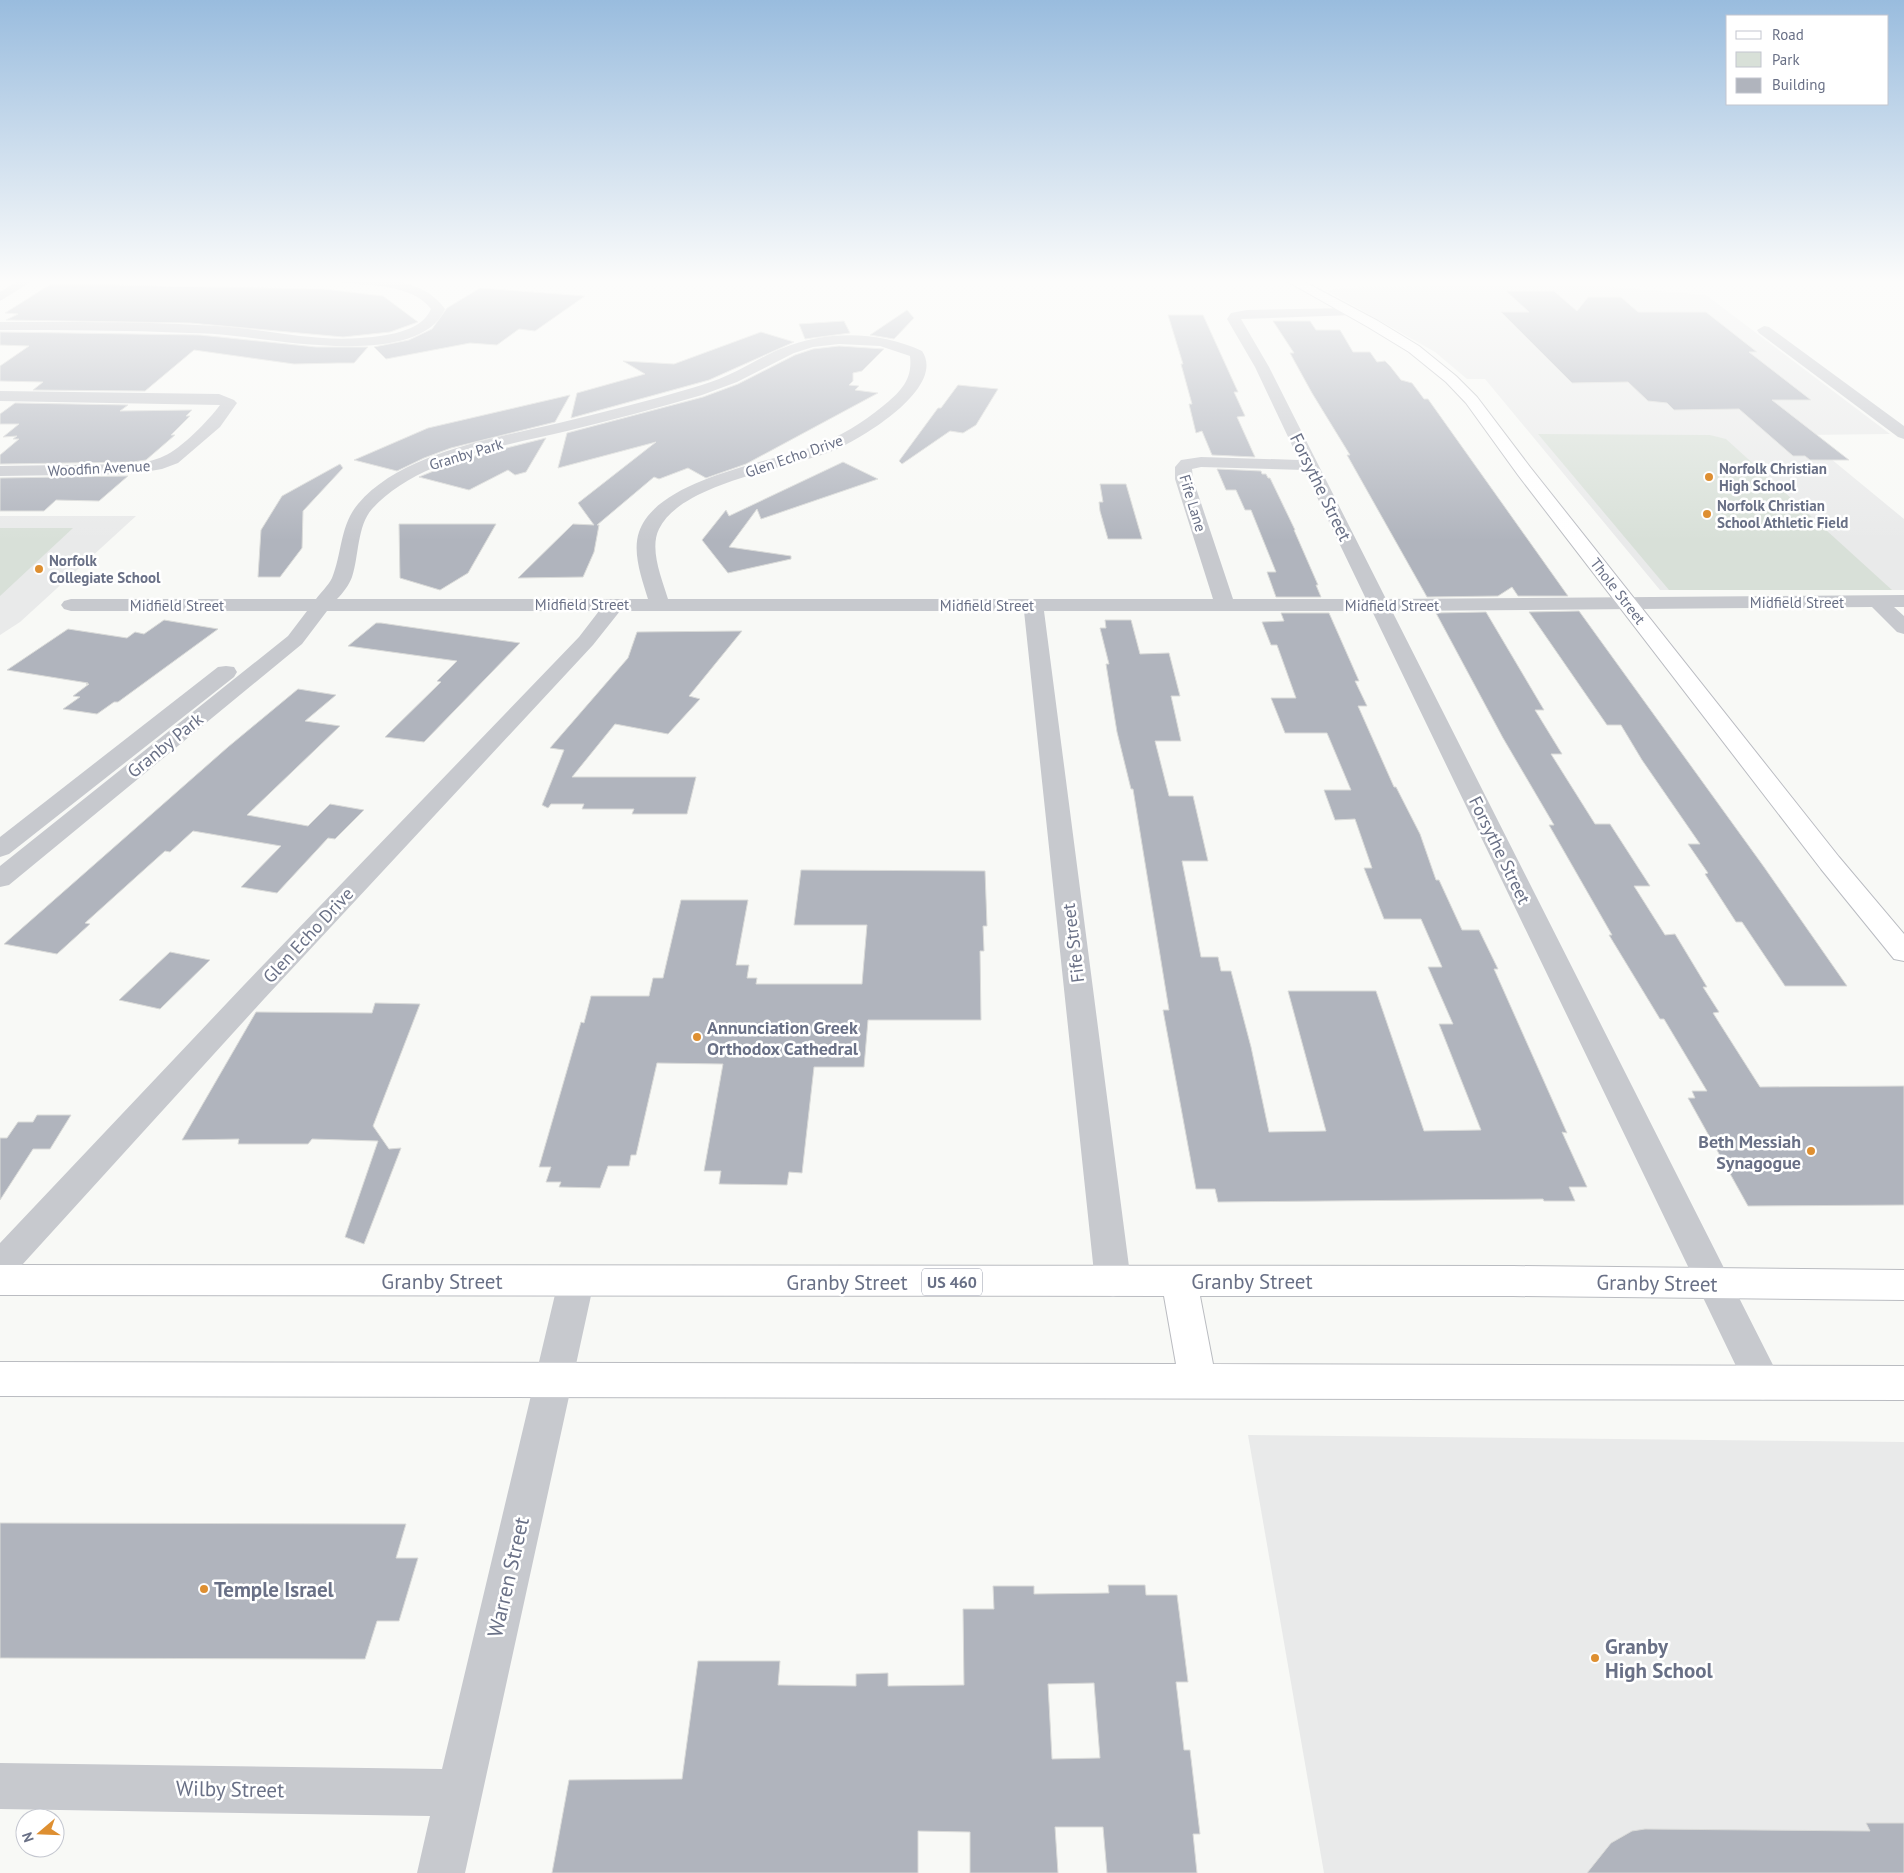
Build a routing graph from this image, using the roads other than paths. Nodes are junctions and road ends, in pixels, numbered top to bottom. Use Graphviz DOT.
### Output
graph roads {
  1 [pos="759,366"];
  2 [pos="919,366"];
  3 [pos="1262,366"];
  4 [pos="1438,366"];
  5 [pos="1813,366"];
  6 [pos="0,396"];
  7 [pos="565,426"];
  8 [pos="1904,434"];
  9 [pos="1310,465"];
  10 [pos="0,471"];
  11 [pos="1877,601"];
  12 [pos="1904,601"];
  13 [pos="1628,603"];
  14 [pos="323,604"];
  15 [pos="616,604"];
  16 [pos="660,604"];
  17 [pos="1033,604"];
  18 [pos="1226,604"];
  19 [pos="71,605"];
  20 [pos="1378,605"];
  21 [pos="1904,628"];
  22 [pos="0,849"];
  23 [pos="0,879"];
  24 [pos="1904,952"];
  25 [pos="0,1266"];
  26 [pos="0,1280"];
  27 [pos="1179,1281"];
  28 [pos="576,1282"];
  29 [pos="1113,1282"];
  30 [pos="1715,1284"];
  31 [pos="1904,1285"];
  32 [pos="553,1378"];
  33 [pos="0,1379"];
  34 [pos="1198,1381"];
  35 [pos="1763,1383"];
  36 [pos="1904,1383"];
  37 [pos="0,1786"];
  38 [pos="459,1793"];
  39 [pos="441,1873"];
  1 -- 7 [label="street, Glen Echo Drive"];
  2 -- 16 [label="street, Glen Echo Drive"];
  3 -- 9 [label="street, Forsythe Street"];
  4 -- 13 [label="main road, Thole Street"];
  5 -- 8 [label="street"];
  6 -- 10 [label="street, Woodfin Avenue"];
  7 -- 14 [label="street, Granby Park"];
  9 -- 18 [label="street, Fife Lane"];
  9 -- 20 [label="street, Forsythe Street"];
  11 -- 12 [label="street, Midfield Street"];
  11 -- 13 [label="street, Midfield Street"];
  11 -- 21 [label="street"];
  13 -- 20 [label="street, Midfield Street"];
  13 -- 24 [label="main road, Thole Street"];
  14 -- 15 [label="street, Midfield Street"];
  14 -- 19 [label="street, Midfield Street"];
  14 -- 22 [label="street, Granby Park"];
  14 -- 23 [label="street, Granby Park"];
  15 -- 16 [label="street, Midfield Street"];
  15 -- 25 [label="street, Glen Echo Drive"];
  16 -- 17 [label="street, Midfield Street"];
  17 -- 18 [label="street, Midfield Street"];
  17 -- 29 [label="street, Fife Street"];
  18 -- 20 [label="street, Midfield Street"];
  20 -- 30 [label="street, Forsythe Street"];
  26 -- 28 [label="main road, Granby Street / US 460"];
  27 -- 29 [label="main road, Granby Street / US 460"];
  27 -- 30 [label="main road, Granby Street / US 460"];
  27 -- 34 [label="main road"];
  28 -- 29 [label="main road, Granby Street / US 460"];
  28 -- 32 [label="street, Warren Street"];
  30 -- 31 [label="main road, Granby Street / US 460"];
  30 -- 35 [label="street, Forsythe Street"];
  32 -- 33 [label="main road"];
  32 -- 34 [label="main road"];
  32 -- 38 [label="street, Warren Street"];
  34 -- 35 [label="main road"];
  35 -- 36 [label="main road"];
  37 -- 38 [label="street, Wilby Street"];
  38 -- 39 [label="street, Warren Street"];
}
